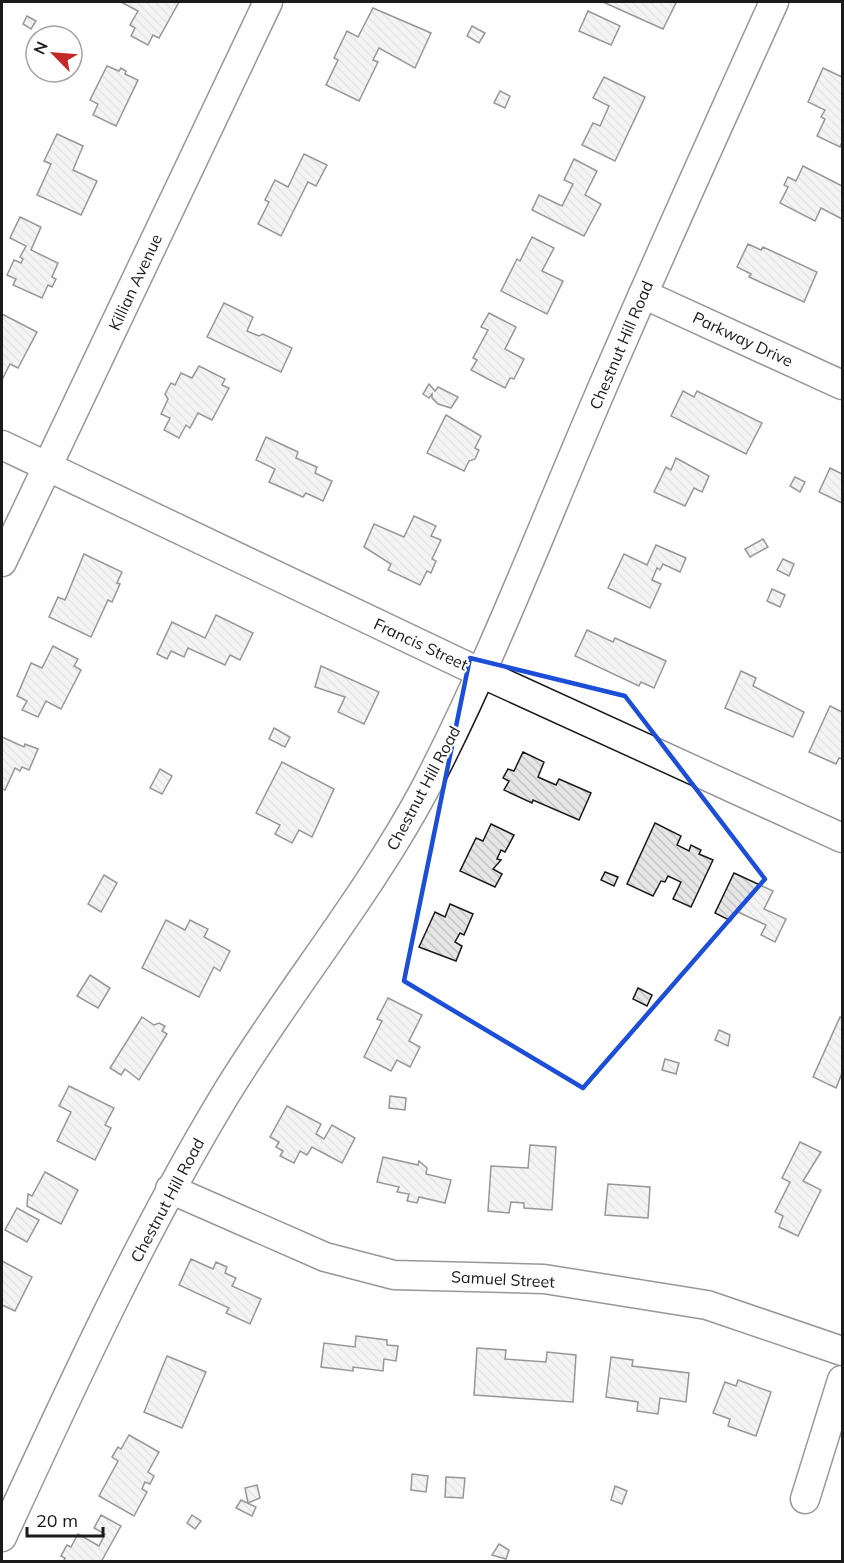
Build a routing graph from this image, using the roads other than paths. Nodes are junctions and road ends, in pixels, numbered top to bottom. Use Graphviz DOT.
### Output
graph roads {
  1 [pos="268,2"];
  2 [pos="774,2"];
  3 [pos="643,294"];
  4 [pos="843,385"];
  5 [pos="2,445"];
  6 [pos="46,467"];
  7 [pos="2,562"];
  8 [pos="481,673"];
  9 [pos="843,838"];
  10 [pos="170,1189"];
  11 [pos="843,1351"];
  12 [pos="843,1380"];
  13 [pos="805,1499"];
  14 [pos="2,1537"];
  1 -- 6 [label="street, Killian Avenue"];
  2 -- 3 [label="street, Chestnut Hill Road"];
  3 -- 4 [label="street, Parkway Drive"];
  3 -- 8 [label="street, Chestnut Hill Road"];
  5 -- 6 [label="street, Francis Street"];
  6 -- 7 [label="street, Killian Avenue"];
  6 -- 8 [label="street, Francis Street"];
  8 -- 9 [label="street, Francis Street"];
  8 -- 10 [label="street, Chestnut Hill Road"];
  10 -- 11 [label="street, Samuel Street"];
  10 -- 14 [label="street, Chestnut Hill Road"];
  12 -- 13 [label="street"];
}
